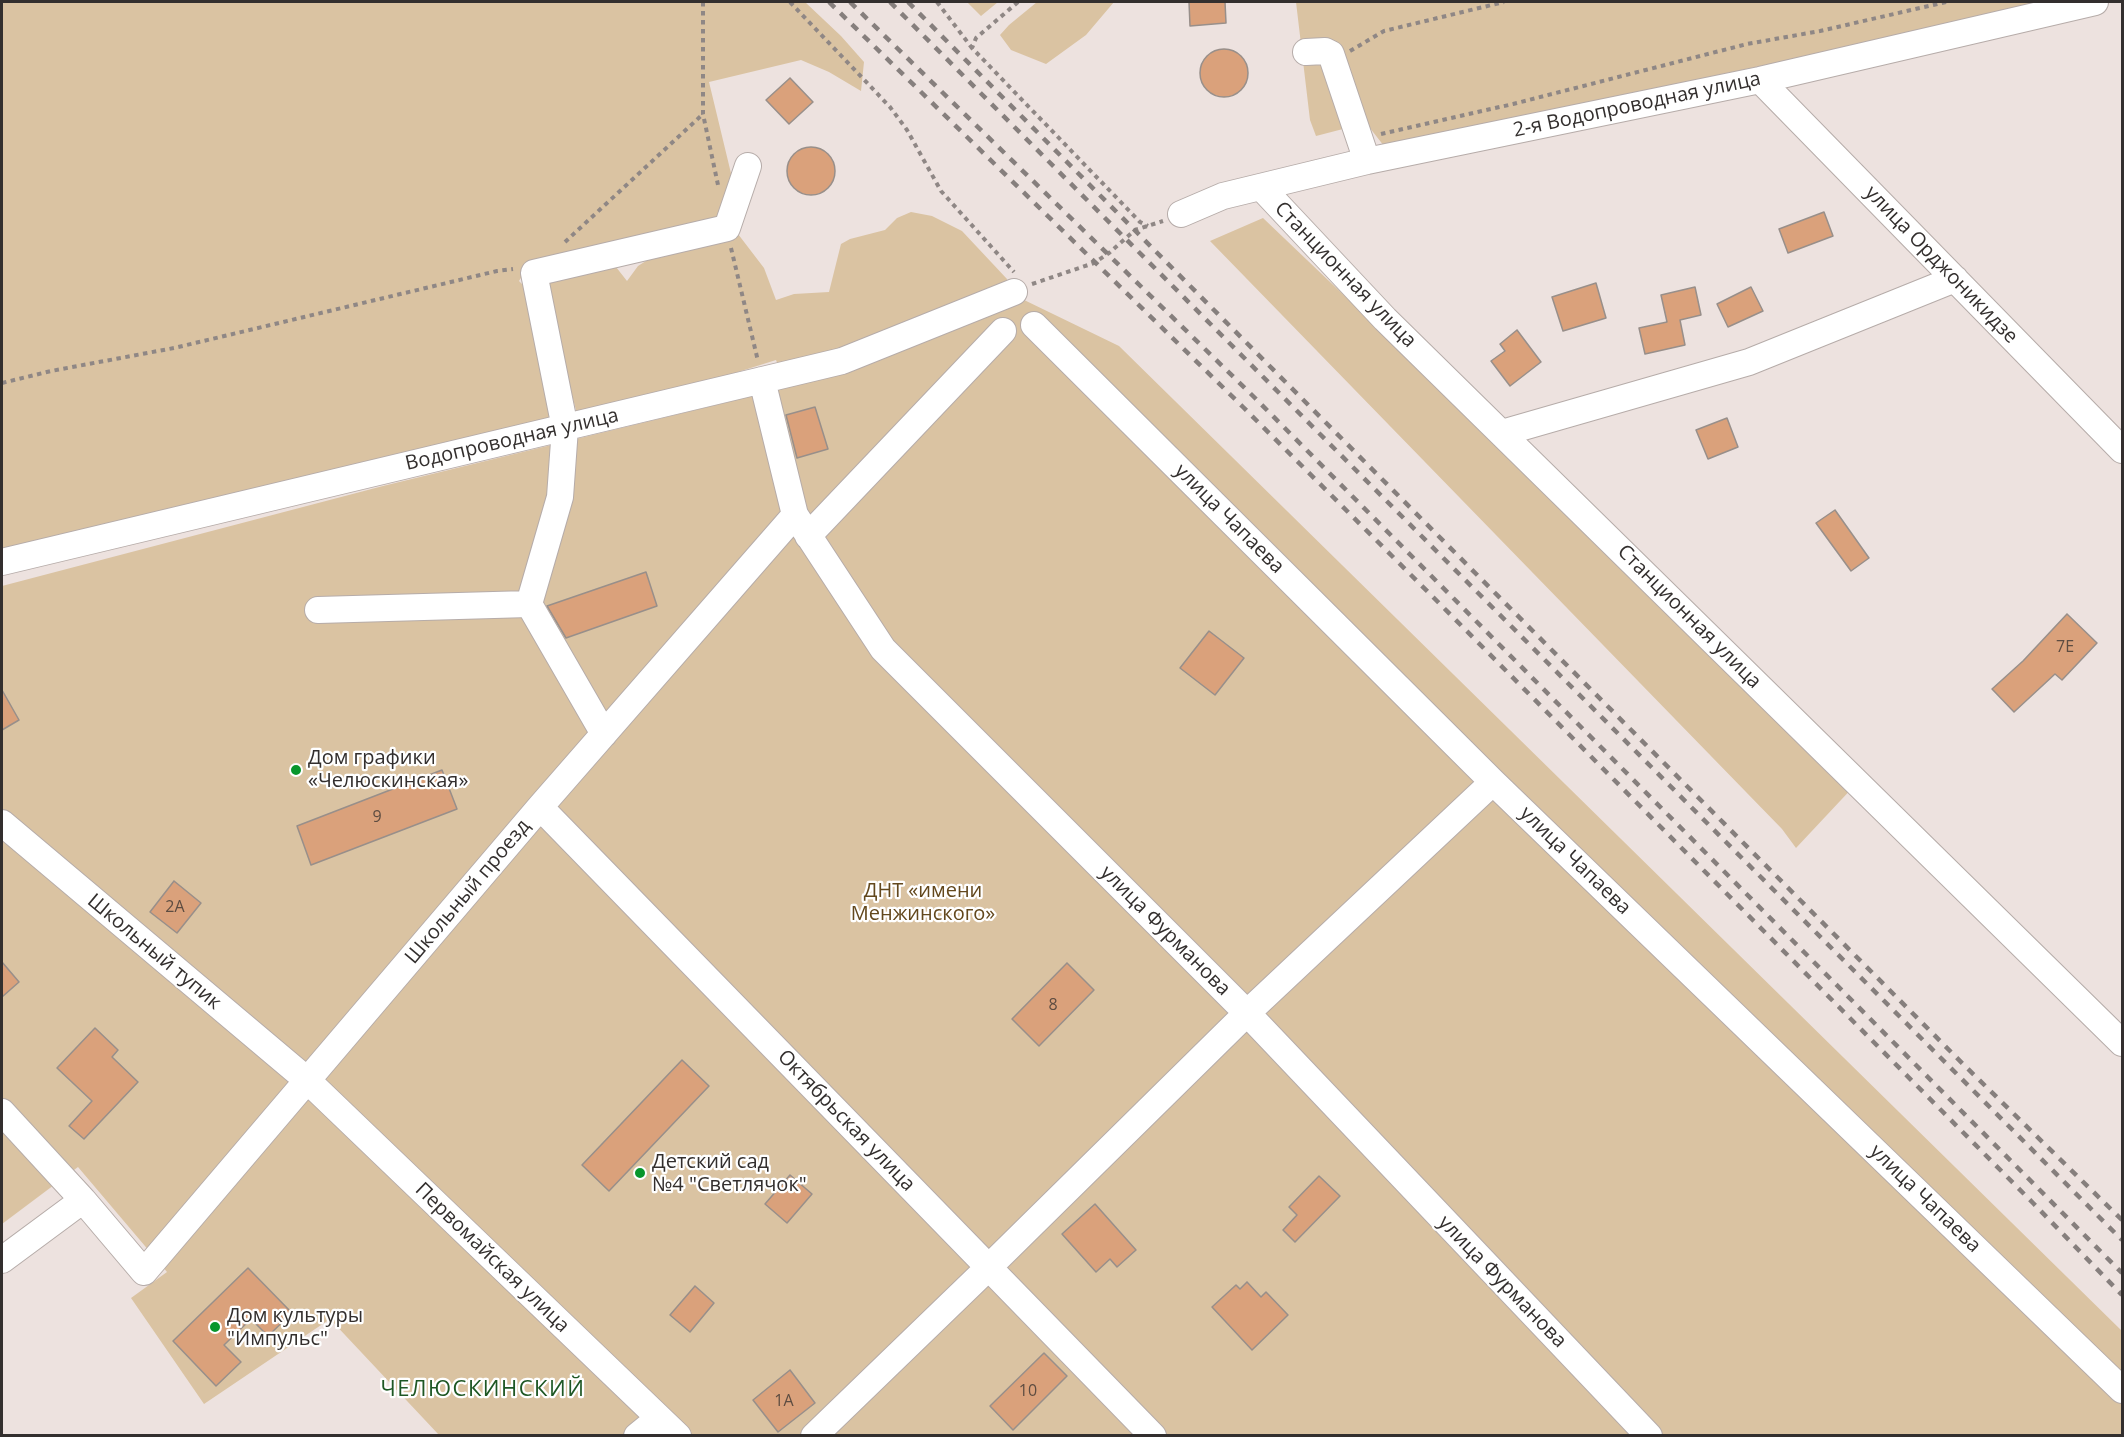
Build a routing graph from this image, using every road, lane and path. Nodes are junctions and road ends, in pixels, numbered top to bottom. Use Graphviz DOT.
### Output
graph roads {
  1 [pos="790,2"];
  2 [pos="937,2"];
  3 [pos="1018,2"];
  4 [pos="1504,2"];
  5 [pos="1947,2"];
  6 [pos="2095,2"];
  7 [pos="972,48"];
  8 [pos="1306,52"];
  9 [pos="1338,72"];
  10 [pos="1760,80"];
  11 [pos="703,114"];
  12 [pos="1363,151"];
  13 [pos="748,166"];
  14 [pos="1261,187"];
  15 [pos="1181,214"];
  16 [pos="1148,227"];
  17 [pos="558,249"];
  18 [pos="534,273"];
  19 [pos="1955,279"];
  20 [pos="1020,285"];
  21 [pos="1034,325"];
  22 [pos="1003,331"];
  23 [pos="762,380"];
  24 [pos="2,383"];
  25 [pos="565,428"];
  26 [pos="1502,433"];
  27 [pos="2122,450"];
  28 [pos="802,525"];
  29 [pos="2,562"];
  30 [pos="528,604"];
  31 [pos="318,610"];
  32 [pos="604,734"];
  33 [pos="1493,782"];
  34 [pos="540,807"];
  35 [pos="2,823"];
  36 [pos="1247,1013"];
  37 [pos="2120,1037"];
  38 [pos="307,1080"];
  39 [pos="2,1112"];
  40 [pos="83,1200"];
  41 [pos="2,1260"];
  42 [pos="989,1267"];
  43 [pos="2122,1390"];
  44 [pos="659,1418"];
  45 [pos="637,1436"];
  46 [pos="678,1436"];
  47 [pos="814,1436"];
  48 [pos="1153,1436"];
  49 [pos="1649,1436"];
  1 -- 20 [label="path"];
  2 -- 7 [label="path"];
  3 -- 7 [label="path"];
  4 -- 9 [label="path"];
  5 -- 12 [label="path"];
  6 -- 10 [label="street, 2-я Водопроводная улица"];
  7 -- 16 [label="path"];
  8 -- 9 [label="street"];
  9 -- 12 [label="street"];
  10 -- 12 [label="street, 2-я Водопроводная улица"];
  10 -- 19 [label="street, улица Орджоникидзе"];
  11 -- 17 [label="path"];
  12 -- 14 [label="street, 2-я Водопроводная улица"];
  13 -- 18 [label="street"];
  14 -- 15 [label="street, 2-я Водопроводная улица"];
  14 -- 26 [label="street, Станционная улица"];
  15 -- 16 [label="path"];
  16 -- 20 [label="path"];
  18 -- 24 [label="path"];
  18 -- 25 [label="street"];
  19 -- 26 [label="street"];
  19 -- 27 [label="street, улица Орджоникидзе"];
  20 -- 23 [label="street, Водопроводная улица"];
  21 -- 33 [label="street, улица Чапаева"];
  22 -- 28 [label="street, Школьный проезд"];
  23 -- 25 [label="street, Водопроводная улица"];
  23 -- 28 [label="street, улица Фурманова"];
  25 -- 29 [label="street, Водопроводная улица"];
  25 -- 30 [label="street"];
  26 -- 37 [label="street, Станционная улица"];
  28 -- 32 [label="street, Школьный проезд"];
  28 -- 36 [label="street, улица Фурманова"];
  30 -- 31 [label="street"];
  30 -- 32 [label="street"];
  32 -- 34 [label="street, Школьный проезд"];
  33 -- 36 [label="street"];
  33 -- 43 [label="street, улица Чапаева"];
  34 -- 38 [label="street, Школьный проезд"];
  34 -- 42 [label="street, Октябрьская улица"];
  35 -- 38 [label="street, Школьный тупик"];
  36 -- 42 [label="street"];
  36 -- 49 [label="street, улица Фурманова"];
  38 -- 40 [label="street, Школьный проезд"];
  38 -- 44 [label="street, Первомайская улица"];
  39 -- 40 [label="street"];
  40 -- 41 [label="street"];
  42 -- 47 [label="street"];
  42 -- 48 [label="street, Октябрьская улица"];
  44 -- 45 [label="street"];
  44 -- 46 [label="street, Первомайская улица"];
}
